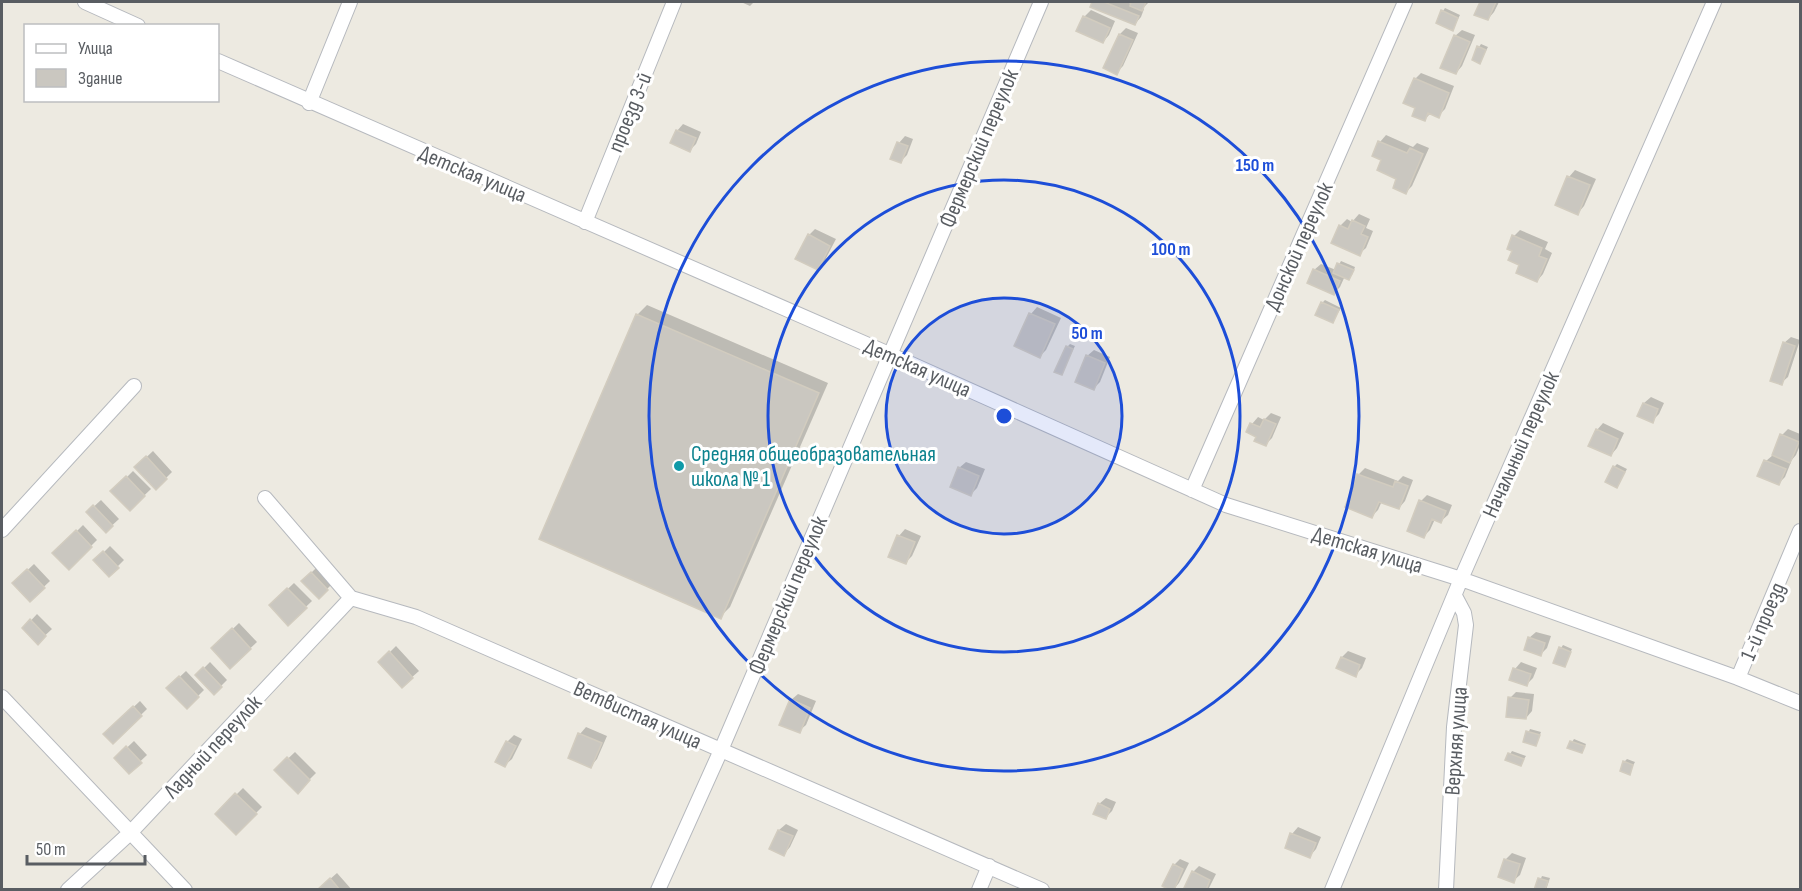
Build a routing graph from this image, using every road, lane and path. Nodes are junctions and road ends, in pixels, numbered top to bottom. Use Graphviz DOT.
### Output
graph roads {
  1 [pos="85,2"];
  2 [pos="350,2"];
  3 [pos="674,2"];
  4 [pos="1041,2"];
  5 [pos="1405,2"];
  6 [pos="1714,2"];
  7 [pos="134,24"];
  8 [pos="219,61"];
  9 [pos="309,103"];
  10 [pos="585,222"];
  11 [pos="889,354"];
  12 [pos="134,386"];
  13 [pos="1192,490"];
  14 [pos="265,498"];
  15 [pos="2,530"];
  16 [pos="1800,531"];
  17 [pos="1461,579"];
  18 [pos="1455,596"];
  19 [pos="351,598"];
  20 [pos="1738,678"];
  21 [pos="2,697"];
  22 [pos="1800,703"];
  23 [pos="721,750"];
  24 [pos="131,832"];
  25 [pos="989,866"];
  26 [pos="68,890"];
  27 [pos="185,890"];
  28 [pos="658,890"];
  29 [pos="979,890"];
  30 [pos="1042,890"];
  31 [pos="1332,890"];
  32 [pos="1446,890"];
  1 -- 7 [label="street"];
  2 -- 9 [label="street"];
  3 -- 10 [label="street, проезд 3-й"];
  4 -- 11 [label="street, Фермерский переулок"];
  5 -- 13 [label="street, Донской переулок"];
  6 -- 17 [label="street, Начальный переулок"];
  8 -- 9 [label="street, Детская улица"];
  9 -- 10 [label="street, Детская улица"];
  10 -- 11 [label="street, Детская улица"];
  11 -- 13 [label="street, Детская улица"];
  11 -- 23 [label="street, Фермерский переулок"];
  12 -- 15 [label="street"];
  13 -- 17 [label="street, Детская улица"];
  14 -- 19 [label="street"];
  16 -- 20 [label="street, 1-й проезд"];
  17 -- 18 [label="street, Начальный переулок"];
  17 -- 20 [label="street, Детская улица"];
  18 -- 31 [label="street, Начальный переулок"];
  18 -- 32 [label="street, Верхняя улица"];
  19 -- 23 [label="street, Ветвистая улица"];
  19 -- 24 [label="street, Ладный переулок"];
  20 -- 22 [label="street, Детская улица"];
  21 -- 24 [label="street"];
  23 -- 25 [label="street, Ветвистая улица"];
  23 -- 28 [label="street, Фермерский переулок"];
  24 -- 26 [label="street, Ладный переулок"];
  24 -- 27 [label="street"];
  25 -- 29 [label="street"];
  25 -- 30 [label="street, Ветвистая улица"];
}
